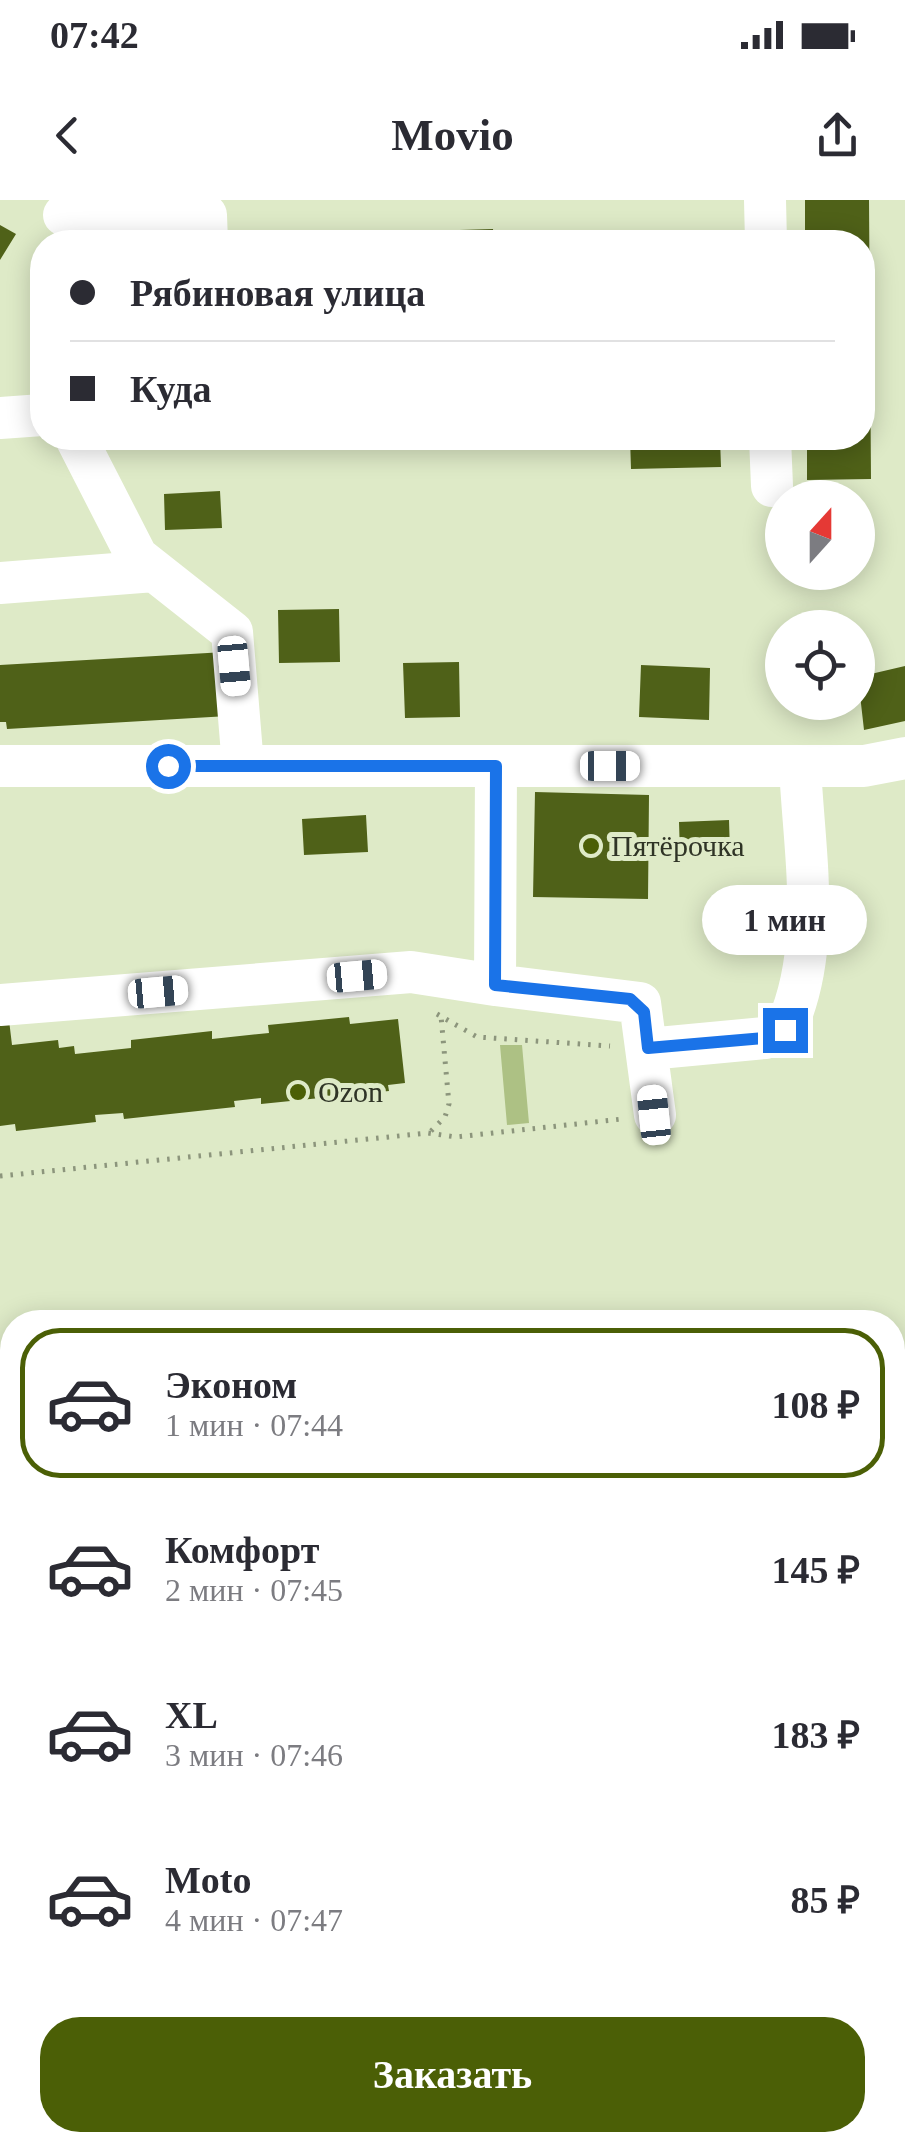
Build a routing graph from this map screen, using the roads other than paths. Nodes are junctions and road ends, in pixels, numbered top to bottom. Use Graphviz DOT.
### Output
graph roads {
  1 [pos="764,200"];
  2 [pos="64,219"];
  3 [pos="207,230"];
  4 [pos="765,230"];
  5 [pos="30,415"];
  6 [pos="0,418"];
  7 [pos="82,450"];
  8 [pos="770,450"];
  9 [pos="772,480"];
  10 [pos="154,571"];
  11 [pos="0,583"];
  12 [pos="905,758"];
  13 [pos="0,766"];
  14 [pos="243,766"];
  15 [pos="496,766"];
  16 [pos="800,766"];
  17 [pos="495,985"];
  18 [pos="0,1004"];
  19 [pos="637,1048"];
  20 [pos="635,1117"];
  1 -- 4 [label="street"];
  2 -- 3 [label="street"];
  5 -- 6 [label="street"];
  7 -- 10 [label="street"];
  8 -- 9 [label="street"];
  10 -- 11 [label="street"];
  10 -- 14 [label="street"];
  12 -- 16 [label="street"];
  13 -- 14 [label="street"];
  14 -- 15 [label="street"];
  15 -- 16 [label="street"];
  15 -- 17 [label="street"];
  16 -- 19 [label="street"];
  17 -- 18 [label="street"];
  17 -- 19 [label="street"];
  19 -- 20 [label="street"];
}
